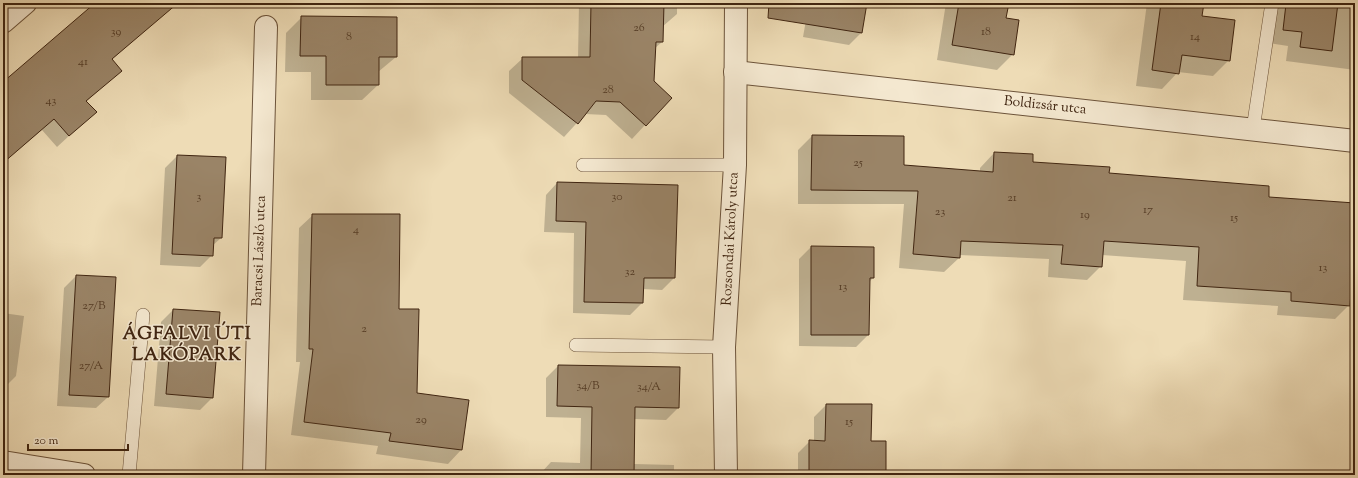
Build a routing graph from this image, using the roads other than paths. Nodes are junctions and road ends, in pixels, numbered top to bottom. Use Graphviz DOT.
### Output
graph roads {
  1 [pos="25,3"];
  2 [pos="736,3"];
  3 [pos="1272,3"];
  4 [pos="3,22"];
  5 [pos="266,27"];
  6 [pos="735,72"];
  7 [pos="1253,129"];
  8 [pos="1355,141"];
  9 [pos="583,165"];
  10 [pos="735,165"];
  11 [pos="143,315"];
  12 [pos="576,345"];
  13 [pos="724,347"];
  14 [pos="3,462"];
  15 [pos="84,475"];
  16 [pos="129,475"];
  17 [pos="254,475"];
  18 [pos="726,475"];
  1 -- 4 [label="street"];
  2 -- 6 [label="street, Rozsondai Károly utca"];
  3 -- 7 [label="lane"];
  5 -- 17 [label="street, Baracsi László utca"];
  6 -- 7 [label="street, Boldizsár utca"];
  6 -- 10 [label="street, Rozsondai Károly utca"];
  7 -- 8 [label="street, Boldizsár utca"];
  9 -- 10 [label="lane"];
  10 -- 13 [label="street, Rozsondai Károly utca"];
  11 -- 16 [label="lane"];
  12 -- 13 [label="lane"];
  13 -- 18 [label="street, Rozsondai Károly utca"];
  14 -- 15 [label="street"];
}
